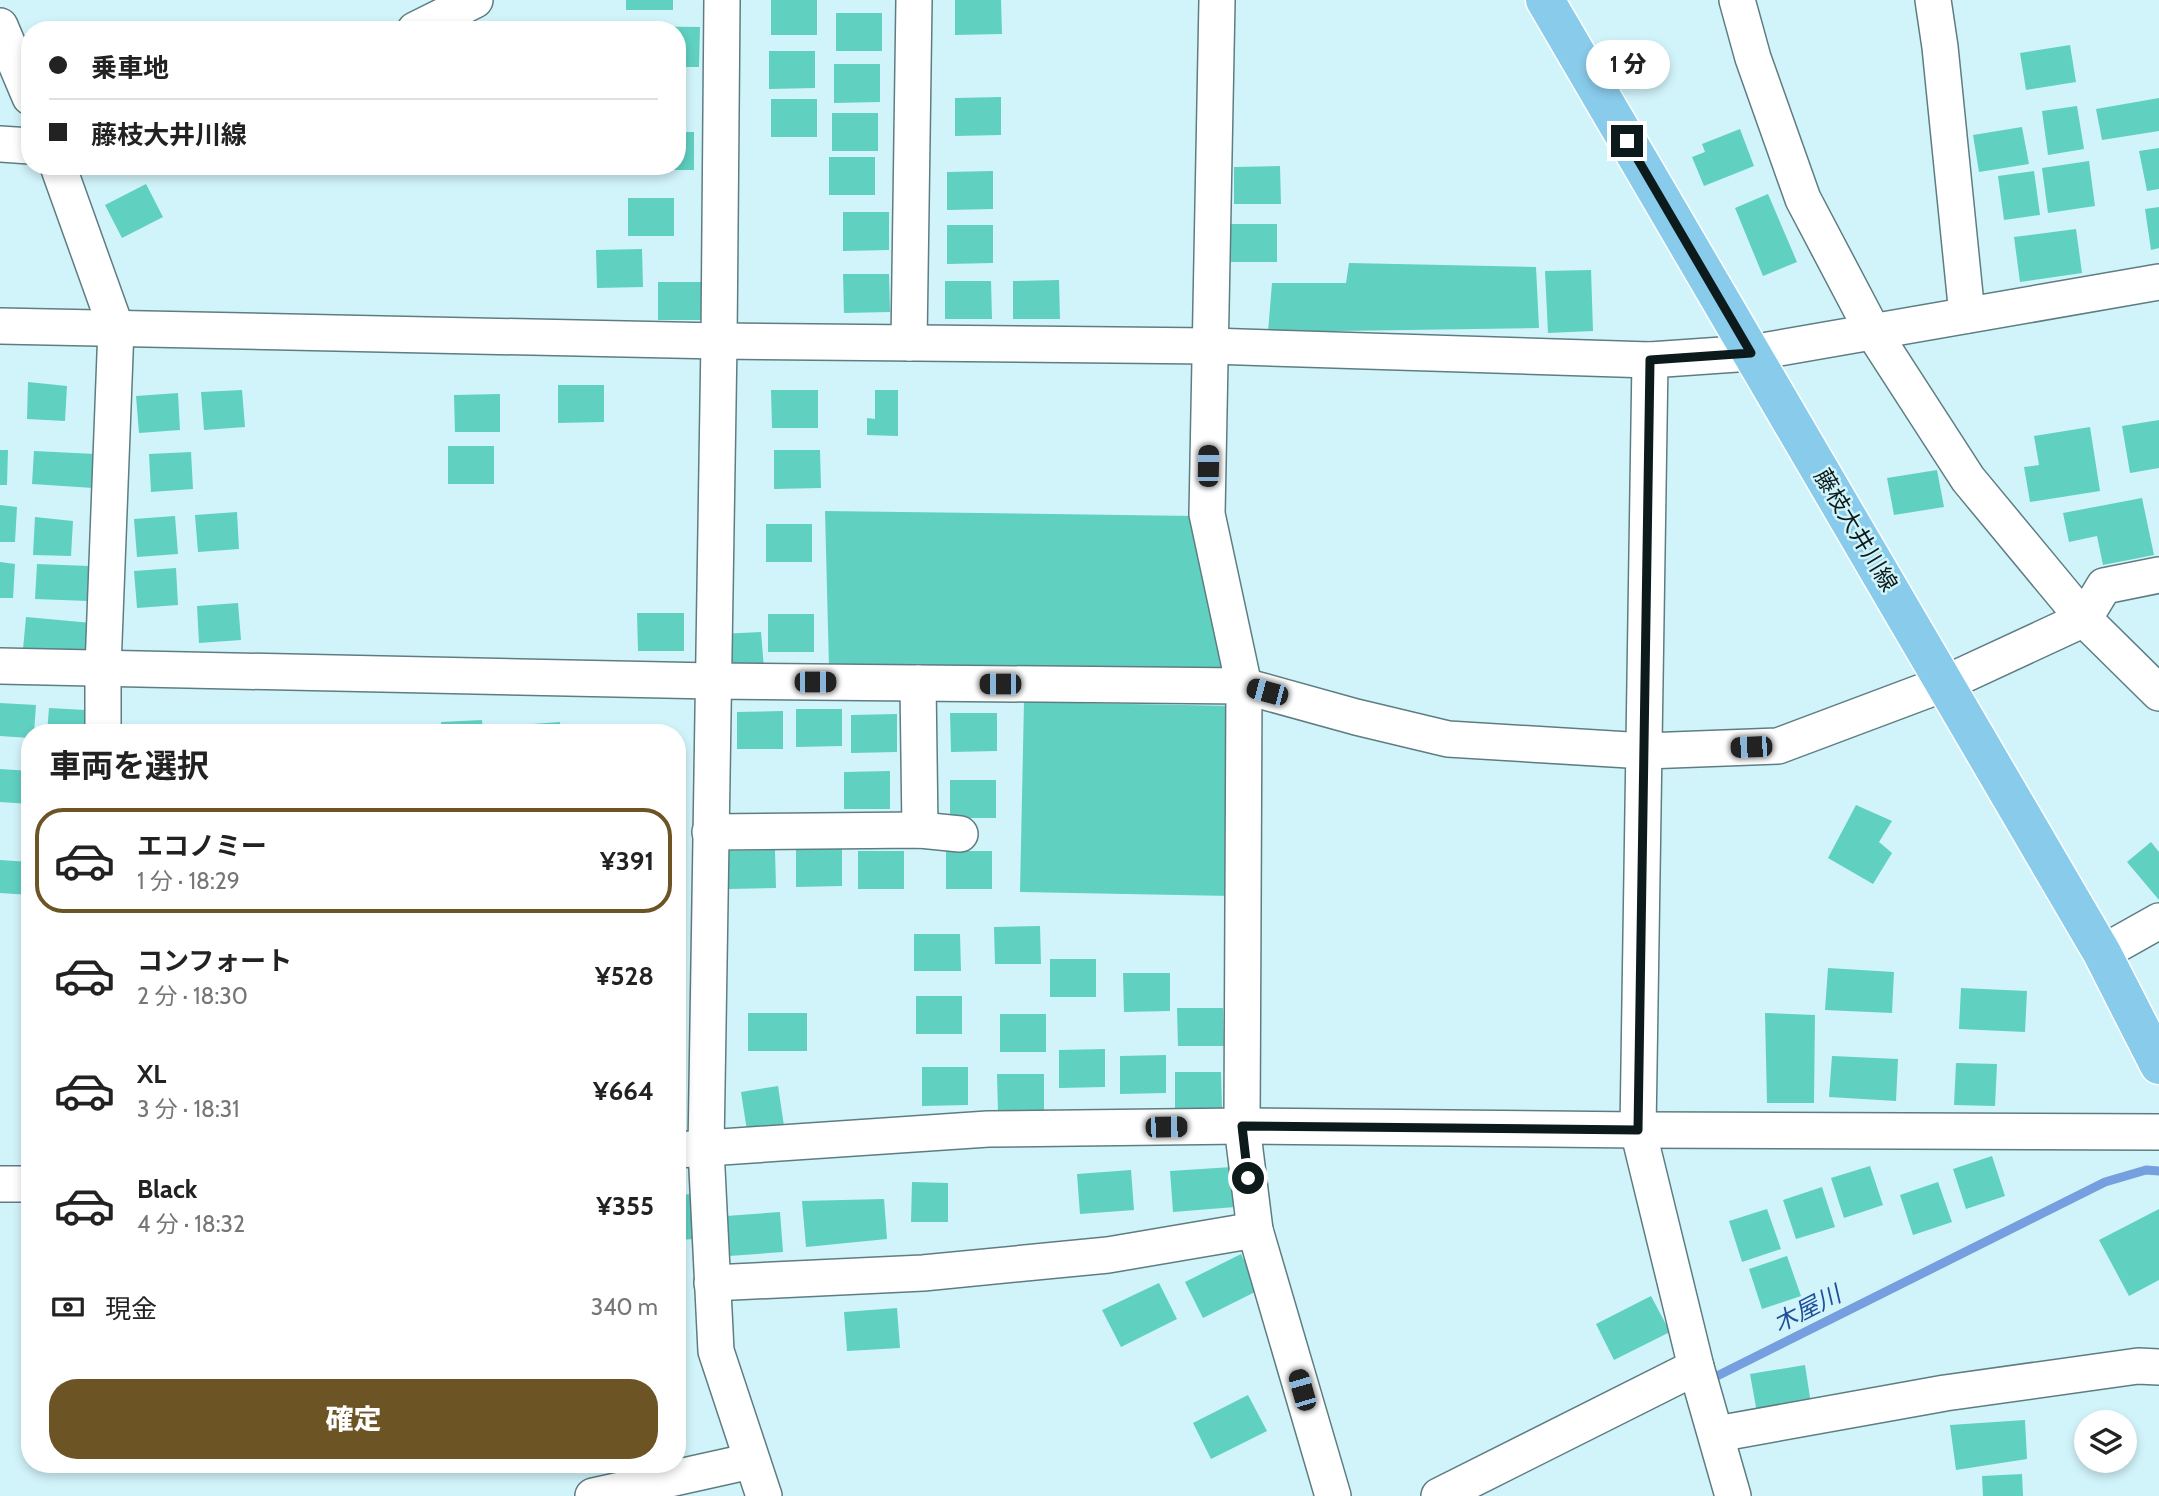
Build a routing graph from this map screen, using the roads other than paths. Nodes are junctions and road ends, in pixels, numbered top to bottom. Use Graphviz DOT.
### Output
graph roads {
  1 [pos="475,0"];
  2 [pos="722,0"];
  3 [pos="914,0"];
  4 [pos="1217,0"];
  5 [pos="1545,0"];
  6 [pos="1737,0"];
  7 [pos="1933,0"];
  8 [pos="433,21"];
  9 [pos="0,26"];
  10 [pos="21,76"];
  11 [pos="0,144"];
  12 [pos="21,145"];
  13 [pos="61,175"];
  14 [pos="2159,282"];
  15 [pos="1966,315"];
  16 [pos="0,327"];
  17 [pos="116,328"];
  18 [pos="1872,332"];
  19 [pos="719,341"];
  20 [pos="909,344"];
  21 [pos="1211,346"];
  22 [pos="1751,353"];
  23 [pos="1650,360"];
  24 [pos="2159,575"];
  25 [pos="2084,619"];
  26 [pos="0,666"];
  27 [pos="103,668"];
  28 [pos="712,681"];
  29 [pos="918,683"];
  30 [pos="1946,683"];
  31 [pos="1244,686"];
  32 [pos="2159,693"];
  33 [pos="103,724"];
  34 [pos="1645,751"];
  35 [pos="920,830"];
  36 [pos="710,832"];
  37 [pos="960,834"];
  38 [pos="2159,921"];
  39 [pos="2102,953"];
  40 [pos="2159,1065"];
  41 [pos="1242,1126"];
  42 [pos="1638,1130"];
  43 [pos="2159,1132"];
  44 [pos="692,1149"];
  45 [pos="0,1184"];
  46 [pos="21,1184"];
  47 [pos="1255,1230"];
  48 [pos="712,1283"];
  49 [pos="2159,1367"];
  50 [pos="1700,1381"];
  51 [pos="1717,1434"];
  52 [pos="751,1461"];
  53 [pos="593,1496"];
  54 [pos="764,1496"];
  55 [pos="1333,1496"];
  56 [pos="1439,1496"];
  57 [pos="1733,1496"];
  1 -- 8 [label="street"];
  2 -- 19 [label="street"];
  3 -- 20 [label="street"];
  4 -- 21 [label="street"];
  5 -- 22 [label="main road, 藤枝大井川線"];
  6 -- 18 [label="street"];
  7 -- 15 [label="street"];
  9 -- 10 [label="street"];
  11 -- 12 [label="street"];
  13 -- 17 [label="street"];
  14 -- 15 [label="street"];
  15 -- 18 [label="street"];
  16 -- 17 [label="street"];
  17 -- 19 [label="street"];
  17 -- 27 [label="street"];
  18 -- 22 [label="street"];
  18 -- 25 [label="street"];
  19 -- 20 [label="street"];
  19 -- 28 [label="street"];
  20 -- 21 [label="street"];
  21 -- 23 [label="street"];
  21 -- 31 [label="street"];
  22 -- 23 [label="street"];
  22 -- 30 [label="main road, 藤枝大井川線"];
  23 -- 34 [label="street"];
  24 -- 25 [label="street"];
  25 -- 30 [label="street"];
  25 -- 32 [label="street"];
  26 -- 27 [label="street"];
  27 -- 28 [label="street"];
  27 -- 33 [label="street"];
  28 -- 29 [label="street"];
  28 -- 36 [label="street"];
  29 -- 31 [label="street"];
  29 -- 35 [label="street"];
  30 -- 34 [label="street"];
  30 -- 39 [label="main road, 藤枝大井川線"];
  31 -- 34 [label="street"];
  31 -- 41 [label="street"];
  34 -- 42 [label="street"];
  35 -- 36 [label="street"];
  35 -- 37 [label="street"];
  36 -- 44 [label="street"];
  38 -- 39 [label="street"];
  39 -- 40 [label="main road, 藤枝大井川線"];
  41 -- 42 [label="street"];
  41 -- 44 [label="street"];
  41 -- 47 [label="street"];
  42 -- 43 [label="street"];
  42 -- 50 [label="street"];
  44 -- 48 [label="street"];
  45 -- 46 [label="street"];
  47 -- 48 [label="street"];
  47 -- 55 [label="street"];
  48 -- 52 [label="street"];
  49 -- 51 [label="street"];
  50 -- 51 [label="street"];
  50 -- 56 [label="street"];
  51 -- 57 [label="street"];
  52 -- 53 [label="street"];
  52 -- 54 [label="street"];
}
